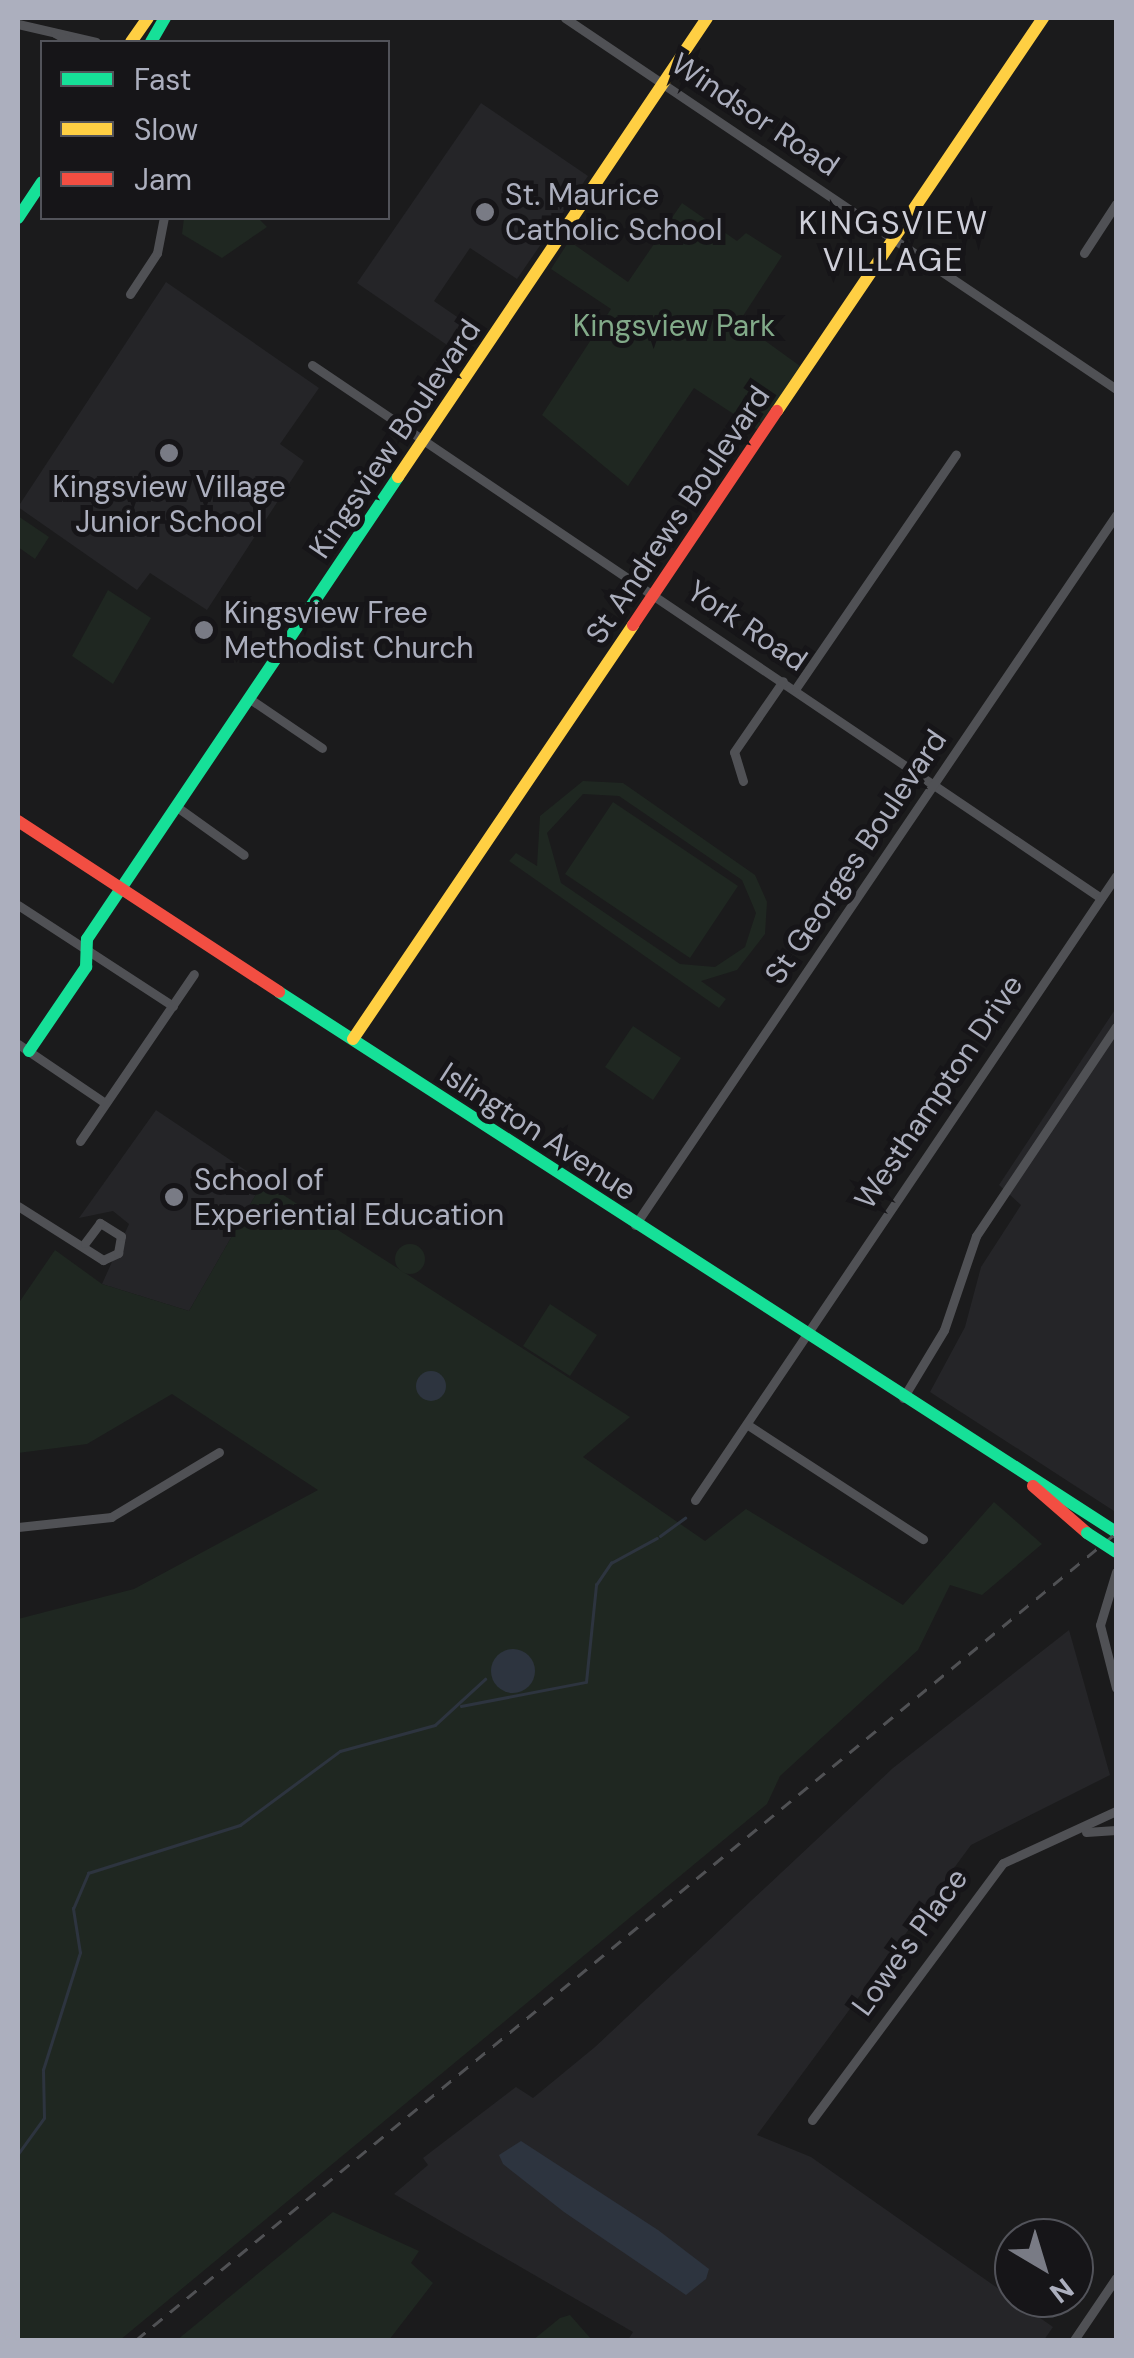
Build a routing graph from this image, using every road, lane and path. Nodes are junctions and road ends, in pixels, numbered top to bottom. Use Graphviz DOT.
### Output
graph roads {
  1 [pos="148,18"];
  2 [pos="166,18"];
  3 [pos="565,18"];
  4 [pos="706,18"];
  5 [pos="1043,18"];
  6 [pos="18,24"];
  7 [pos="55,33"];
  8 [pos="67,40"];
  9 [pos="87,40"];
  10 [pos="132,40"];
  11 [pos="152,40"];
  12 [pos="664,84"];
  13 [pos="40,185"];
  14 [pos="1116,204"];
  15 [pos="18,218"];
  16 [pos="164,220"];
  17 [pos="895,238"];
  18 [pos="1084,253"];
  19 [pos="130,294"];
  20 [pos="312,365"];
  21 [pos="1116,388"];
  22 [pos="424,440"];
  23 [pos="956,454"];
  24 [pos="1116,516"];
  25 [pos="654,594"];
  26 [pos="783,681"];
  27 [pos="796,688"];
  28 [pos="250,699"];
  29 [pos="322,748"];
  30 [pos="743,782"];
  31 [pos="934,786"];
  32 [pos="177,807"];
  33 [pos="18,822"];
  34 [pos="244,855"];
  35 [pos="1116,876"];
  36 [pos="124,888"];
  37 [pos="1102,898"];
  38 [pos="18,905"];
  39 [pos="85,951"];
  40 [pos="194,974"];
  41 [pos="172,1006"];
  42 [pos="1116,1027"];
  43 [pos="353,1040"];
  44 [pos="23,1048"];
  45 [pos="105,1103"];
  46 [pos="80,1141"];
  47 [pos="18,1206"];
  48 [pos="635,1225"];
  49 [pos="85,1243"];
  50 [pos="802,1338"];
  51 [pos="903,1398"];
  52 [pos="748,1424"];
  53 [pos="219,1452"];
  54 [pos="1032,1484"];
  55 [pos="695,1500"];
  56 [pos="18,1527"];
  57 [pos="1116,1532"];
  58 [pos="923,1539"];
  59 [pos="1116,1552"];
  60 [pos="1116,1572"];
  61 [pos="1116,1688"];
  62 [pos="1116,1810"];
  63 [pos="1116,1830"];
  64 [pos="1078,1832"];
  65 [pos="812,2120"];
  66 [pos="1116,2278"];
  67 [pos="1074,2340"];
  1 -- 10 [label="street"];
  2 -- 11 [label="street"];
  3 -- 12 [label="street, Windsor Road"];
  4 -- 12 [label="street, Kingsview Boulevard"];
  5 -- 17 [label="street, St Andrews Boulevard"];
  6 -- 7 [label="street"];
  7 -- 8 [label="street"];
  7 -- 9 [label="street"];
  12 -- 17 [label="street, Windsor Road"];
  12 -- 22 [label="street, Kingsview Boulevard"];
  13 -- 15 [label="street"];
  14 -- 18 [label="street"];
  16 -- 19 [label="street"];
  17 -- 21 [label="street, Windsor Road"];
  17 -- 25 [label="street, St Andrews Boulevard"];
  20 -- 22 [label="street, York Road"];
  22 -- 25 [label="street, York Road"];
  22 -- 28 [label="street, Kingsview Boulevard"];
  23 -- 27 [label="street"];
  24 -- 31 [label="street, St Georges Boulevard"];
  25 -- 26 [label="street, York Road"];
  25 -- 43 [label="street, St Andrews Boulevard"];
  26 -- 27 [label="street, York Road"];
  26 -- 30 [label="street"];
  27 -- 31 [label="street, York Road"];
  28 -- 29 [label="street"];
  28 -- 32 [label="street, Kingsview Boulevard"];
  31 -- 37 [label="street, York Road"];
  31 -- 48 [label="street, St Georges Boulevard"];
  32 -- 34 [label="street"];
  32 -- 36 [label="street, Kingsview Boulevard"];
  33 -- 36 [label="street, Islington Avenue"];
  35 -- 37 [label="street, Westhampton Drive"];
  36 -- 39 [label="street, Kingsview Boulevard"];
  36 -- 43 [label="street, Islington Avenue"];
  37 -- 50 [label="street, Westhampton Drive"];
  38 -- 39 [label="street"];
  39 -- 41 [label="street"];
  39 -- 44 [label="street, Kingsview Boulevard"];
  40 -- 41 [label="street"];
  41 -- 45 [label="street"];
  42 -- 51 [label="street"];
  43 -- 48 [label="street, Islington Avenue"];
  44 -- 45 [label="street"];
  45 -- 46 [label="street"];
  47 -- 49 [label="street"];
  48 -- 50 [label="street, Islington Avenue"];
  49 -- 49 [label="street"];
  50 -- 51 [label="street, Islington Avenue"];
  50 -- 52 [label="street, Westhampton Drive"];
  51 -- 54 [label="street, Islington Avenue"];
  52 -- 55 [label="street, Westhampton Drive"];
  52 -- 58 [label="street"];
  53 -- 56 [label="street"];
  54 -- 57 [label="street, Islington Avenue"];
  54 -- 59 [label="street, Islington Avenue, bridge"];
  60 -- 61 [label="street"];
  62 -- 64 [label="street, Lowe's Place"];
  63 -- 64 [label="street, Lowe's Place"];
  64 -- 65 [label="street, Lowe's Place"];
  66 -- 67 [label="street"];
}
